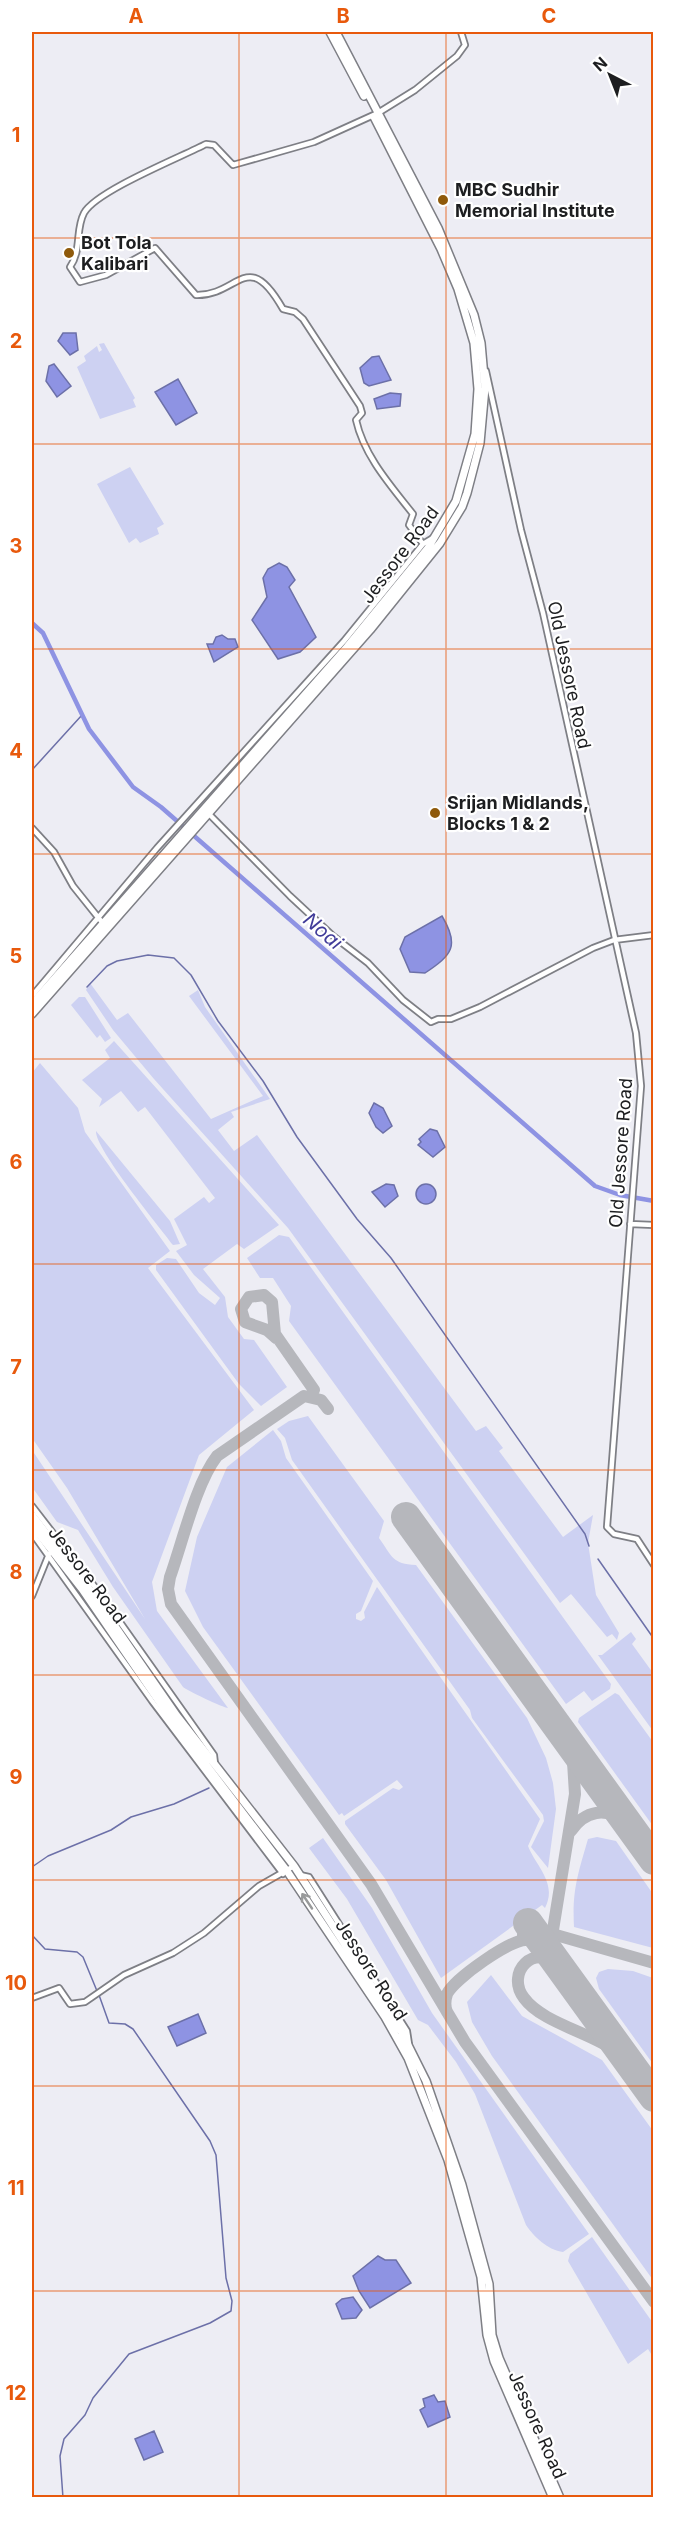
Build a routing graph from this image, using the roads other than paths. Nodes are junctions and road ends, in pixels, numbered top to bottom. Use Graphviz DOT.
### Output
graph roads {
  1 [pos="330,32"];
  2 [pos="336,32"];
  3 [pos="461,32"];
  4 [pos="376,114"];
  5 [pos="461,290"];
  6 [pos="484,365"];
  7 [pos="478,434"];
  8 [pos="436,537"];
  9 [pos="423,544"];
  10 [pos="322,671"];
  11 [pos="205,810"];
  12 [pos="32,828"];
  13 [pos="103,923"];
  14 [pos="654,935"];
  15 [pos="614,940"];
  16 [pos="32,996"];
  17 [pos="32,1004"];
  18 [pos="32,1014"];
  19 [pos="630,1224"];
  20 [pos="654,1225"];
  21 [pos="32,1506"];
  22 [pos="32,1515"];
  23 [pos="32,1525"];
  24 [pos="32,1533"];
  25 [pos="52,1551"];
  26 [pos="654,1565"];
  27 [pos="32,1596"];
  28 [pos="215,1765"];
  29 [pos="294,1866"];
  30 [pos="285,1873"];
  31 [pos="32,1998"];
  32 [pos="553,2498"];
  33 [pos="560,2498"];
  1 -- 4 [label="highway, Jessore Road"];
  2 -- 4 [label="highway, Jessore Road"];
  3 -- 4 [label="street"];
  4 -- 5 [label="highway, Jessore Road"];
  4 -- 9 [label="street"];
  5 -- 6 [label="highway"];
  5 -- 7 [label="highway, Jessore Road"];
  6 -- 7 [label="highway"];
  6 -- 15 [label="street, Old Jessore Road"];
  7 -- 8 [label="highway, Jessore Road"];
  7 -- 11 [label="highway"];
  8 -- 9 [label="street"];
  8 -- 10 [label="highway, Jessore Road"];
  9 -- 10 [label="street"];
  10 -- 11 [label="highway, Jessore Road"];
  11 -- 13 [label="highway, Jessore Road"];
  11 -- 13 [label="street"];
  11 -- 15 [label="street"];
  12 -- 13 [label="street"];
  13 -- 16 [label="street"];
  13 -- 17 [label="highway, Jessore Road"];
  13 -- 18 [label="highway"];
  14 -- 15 [label="street"];
  15 -- 19 [label="street, Old Jessore Road"];
  19 -- 20 [label="street"];
  19 -- 26 [label="street, Old Jessore Road"];
  21 -- 28 [label="street"];
  22 -- 25 [label="highway"];
  23 -- 25 [label="highway, Jessore Road"];
  24 -- 25 [label="street"];
  25 -- 27 [label="street"];
  25 -- 28 [label="highway"];
  25 -- 30 [label="highway, Jessore Road"];
  28 -- 29 [label="highway"];
  29 -- 30 [label="street"];
  29 -- 33 [label="highway"];
  30 -- 31 [label="street"];
  32 -- 30 [label="highway, Jessore Road, one-way"];
}
